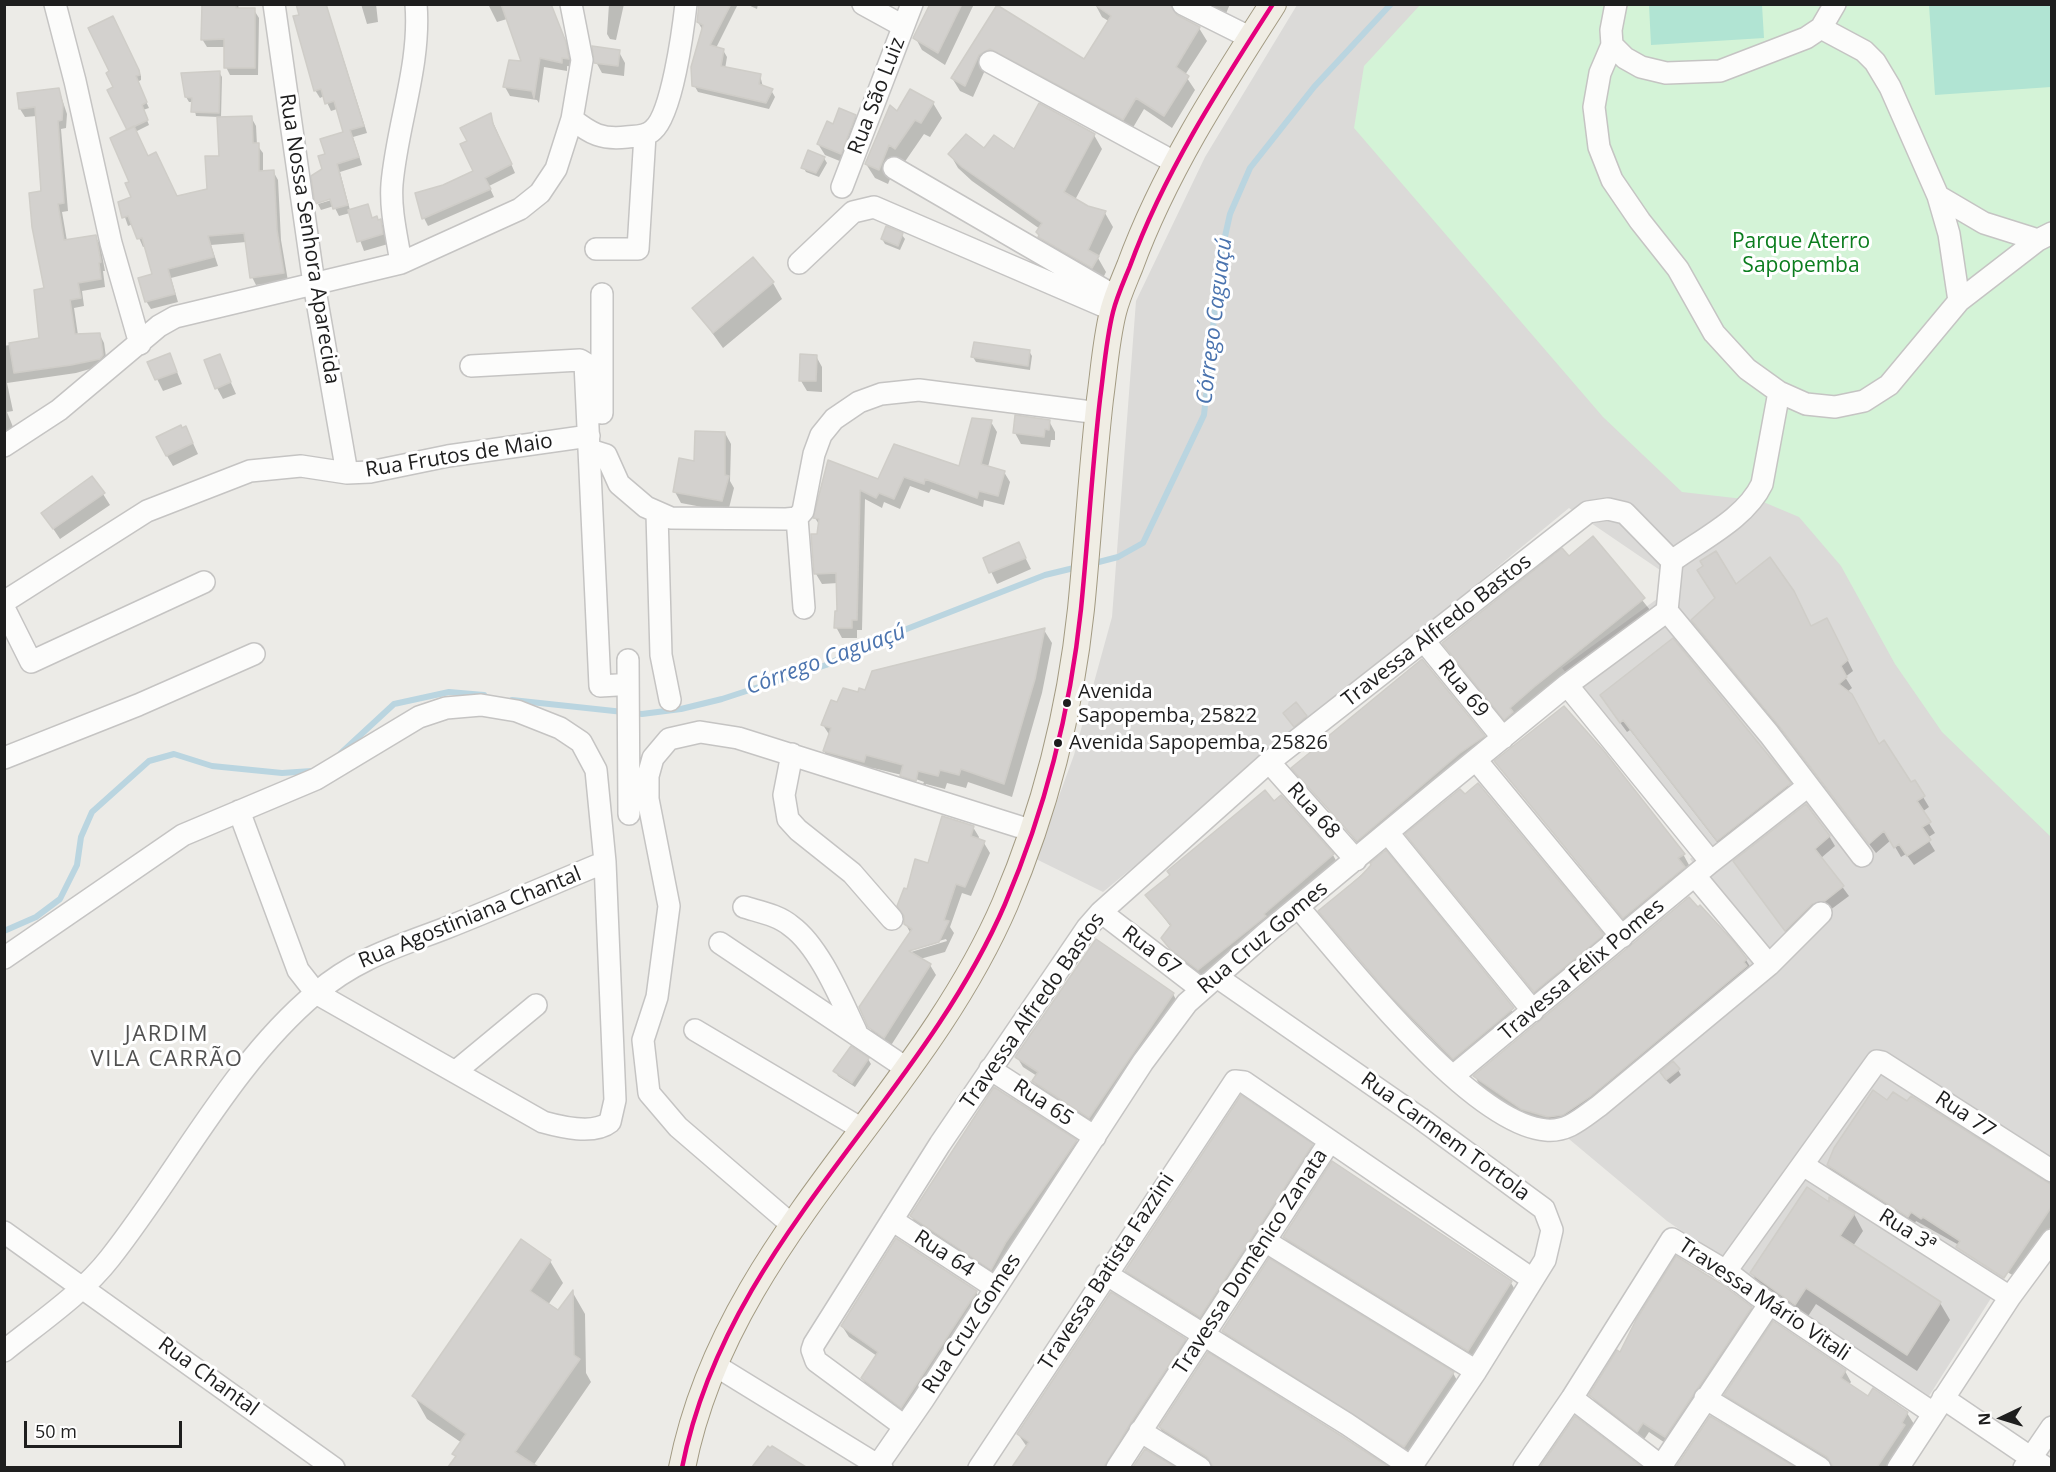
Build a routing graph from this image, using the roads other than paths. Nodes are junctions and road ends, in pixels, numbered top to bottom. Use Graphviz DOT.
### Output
graph roads {
  1 [pos="55,4"];
  2 [pos="274,4"];
  3 [pos="416,4"];
  4 [pos="571,4"];
  5 [pos="686,4"];
  6 [pos="863,4"];
  7 [pos="912,4"];
  8 [pos="1183,4"];
  9 [pos="1273,4"];
  10 [pos="1616,4"];
  11 [pos="1835,4"];
  12 [pos="903,26"];
  13 [pos="1821,28"];
  14 [pos="1251,38"];
  15 [pos="1612,45"];
  16 [pos="990,62"];
  17 [pos="572,118"];
  18 [pos="645,135"];
  19 [pos="1176,164"];
  20 [pos="894,168"];
  21 [pos="842,187"];
  22 [pos="1938,196"];
  23 [pos="2045,236"];
  24 [pos="596,249"];
  25 [pos="401,263"];
  26 [pos="799,263"];
  27 [pos="314,284"];
  28 [pos="602,294"];
  29 [pos="1959,301"];
  30 [pos="1116,304"];
  31 [pos="140,344"];
  32 [pos="471,366"];
  33 [pos="1779,392"];
  34 [pos="1099,413"];
  35 [pos="4,446"];
  36 [pos="593,446"];
  37 [pos="347,473"];
  38 [pos="657,514"];
  39 [pos="797,518"];
  40 [pos="1672,561"];
  41 [pos="204,582"];
  42 [pos="4,603"];
  43 [pos="4,608"];
  44 [pos="804,608"];
  45 [pos="1667,611"];
  46 [pos="1424,641"];
  47 [pos="254,654"];
  48 [pos="645,658"];
  49 [pos="617,685"];
  50 [pos="1567,685"];
  51 [pos="670,700"];
  52 [pos="1503,738"];
  53 [pos="792,754"];
  54 [pos="4,758"];
  55 [pos="1476,760"];
  56 [pos="1269,762"];
  57 [pos="1809,786"];
  58 [pos="239,811"];
  59 [pos="628,814"];
  60 [pos="1033,831"];
  61 [pos="1388,833"];
  62 [pos="1862,856"];
  63 [pos="1356,860"];
  64 [pos="605,862"];
  65 [pos="1703,869"];
  66 [pos="1298,907"];
  67 [pos="744,908"];
  68 [pos="1101,912"];
  69 [pos="1821,913"];
  70 [pos="892,919"];
  71 [pos="1622,937"];
  72 [pos="720,943"];
  73 [pos="4,958"];
  74 [pos="1769,965"];
  75 [pos="1209,983"];
  76 [pos="316,993"];
  77 [pos="536,1005"];
  78 [pos="1533,1011"];
  79 [pos="695,1030"];
  80 [pos="856,1032"];
  81 [pos="643,1040"];
  82 [pos="614,1065"];
  83 [pos="906,1068"];
  84 [pos="990,1069"];
  85 [pos="455,1072"];
  86 [pos="1453,1076"];
  87 [pos="862,1129"];
  88 [pos="1095,1137"];
  89 [pos="1330,1141"];
  90 [pos="1803,1165"];
  91 [pos="2052,1171"];
  92 [pos="892,1220"];
  93 [pos="792,1225"];
  94 [pos="4,1232"];
  95 [pos="2052,1240"];
  96 [pos="1265,1241"];
  97 [pos="1726,1271"];
  98 [pos="1106,1274"];
  99 [pos="1533,1279"];
  100 [pos="81,1287"];
  101 [pos="996,1288"];
  102 [pos="2010,1297"];
  103 [pos="1770,1303"];
  104 [pos="1203,1336"];
  105 [pos="4,1351"];
  106 [pos="713,1364"];
  107 [pos="1476,1371"];
  108 [pos="1572,1398"];
  109 [pos="1705,1398"];
  110 [pos="1938,1406"];
  111 [pos="904,1426"];
  112 [pos="2052,1427"];
  113 [pos="1140,1431"];
  114 [pos="2034,1464"];
  115 [pos="880,1466"];
  116 [pos="334,1467"];
  117 [pos="682,1467"];
  118 [pos="979,1467"];
  119 [pos="1117,1467"];
  120 [pos="1200,1467"];
  121 [pos="1411,1467"];
  122 [pos="1524,1467"];
  123 [pos="1661,1467"];
  124 [pos="1820,1467"];
  125 [pos="1898,1467"];
  1 -- 31 [label="street"];
  2 -- 27 [label="street, Rua Nossa Senhora Aparecida"];
  3 -- 25 [label="street"];
  4 -- 17 [label="street"];
  5 -- 18 [label="street"];
  6 -- 12 [label="street"];
  7 -- 12 [label="street, Rua São Luiz"];
  8 -- 14 [label="street"];
  9 -- 14 [label="main road"];
  10 -- 15 [label="street"];
  11 -- 13 [label="street"];
  12 -- 21 [label="street, Rua São Luiz"];
  13 -- 15 [label="street"];
  13 -- 22 [label="street"];
  14 -- 19 [label="main road"];
  15 -- 33 [label="street"];
  16 -- 19 [label="street"];
  17 -- 18 [label="street"];
  17 -- 25 [label="street"];
  18 -- 24 [label="street"];
  19 -- 30 [label="main road"];
  20 -- 30 [label="street"];
  22 -- 23 [label="street"];
  22 -- 29 [label="street"];
  23 -- 29 [label="street"];
  25 -- 27 [label="street"];
  26 -- 30 [label="street"];
  27 -- 31 [label="street"];
  27 -- 37 [label="street, Rua Nossa Senhora Aparecida"];
  28 -- 36 [label="street"];
  29 -- 33 [label="street"];
  30 -- 34 [label="main road"];
  31 -- 35 [label="street"];
  32 -- 36 [label="street"];
  33 -- 40 [label="street"];
  34 -- 39 [label="street"];
  34 -- 60 [label="main road"];
  36 -- 37 [label="street, Rua Frutos de Maio"];
  36 -- 38 [label="street"];
  36 -- 49 [label="street"];
  37 -- 42 [label="street, Rua Frutos de Maio"];
  38 -- 39 [label="street"];
  38 -- 48 [label="street"];
  39 -- 44 [label="street"];
  40 -- 45 [label="street"];
  40 -- 46 [label="street, Travessa Alfredo Bastos"];
  41 -- 43 [label="street"];
  45 -- 50 [label="street, Rua Cruz Gomes"];
  45 -- 57 [label="street"];
  46 -- 52 [label="street, Rua 69"];
  46 -- 56 [label="street, Travessa Alfredo Bastos"];
  47 -- 54 [label="street"];
  48 -- 51 [label="street"];
  48 -- 59 [label="street"];
  50 -- 52 [label="street, Rua Cruz Gomes"];
  50 -- 65 [label="street"];
  52 -- 55 [label="street, Rua Cruz Gomes"];
  53 -- 59 [label="street"];
  53 -- 60 [label="street"];
  53 -- 70 [label="street"];
  55 -- 61 [label="street, Rua Cruz Gomes"];
  55 -- 71 [label="street"];
  56 -- 63 [label="street, Rua 68"];
  56 -- 68 [label="street, Travessa Alfredo Bastos"];
  57 -- 62 [label="street"];
  57 -- 65 [label="street, Travessa Félix Pomes"];
  58 -- 59 [label="street"];
  58 -- 73 [label="street"];
  58 -- 76 [label="street"];
  59 -- 64 [label="street"];
  59 -- 81 [label="street"];
  60 -- 83 [label="main road"];
  61 -- 63 [label="street, Rua Cruz Gomes"];
  61 -- 78 [label="street"];
  63 -- 66 [label="street, Rua Cruz Gomes"];
  64 -- 76 [label="street, Rua Agostiniana Chantal"];
  64 -- 82 [label="street"];
  65 -- 71 [label="street, Travessa Félix Pomes"];
  65 -- 74 [label="street"];
  66 -- 75 [label="street, Rua Cruz Gomes"];
  66 -- 86 [label="street"];
  67 -- 80 [label="street"];
  68 -- 75 [label="street, Rua 67"];
  68 -- 84 [label="street, Travessa Alfredo Bastos"];
  69 -- 74 [label="street"];
  71 -- 78 [label="street, Travessa Félix Pomes"];
  72 -- 80 [label="street"];
  74 -- 86 [label="street"];
  75 -- 88 [label="street, Rua Cruz Gomes"];
  75 -- 99 [label="street, Rua Carmem Tortola"];
  76 -- 85 [label="street"];
  76 -- 100 [label="street, Rua Agostiniana Chantal"];
  77 -- 85 [label="street"];
  78 -- 86 [label="street, Travessa Félix Pomes"];
  79 -- 87 [label="street"];
  80 -- 83 [label="street"];
  81 -- 82 [label="street"];
  81 -- 93 [label="street"];
  82 -- 85 [label="street"];
  83 -- 87 [label="main road"];
  84 -- 88 [label="street, Rua 65"];
  84 -- 92 [label="street, Travessa Alfredo Bastos"];
  87 -- 93 [label="main road"];
  88 -- 101 [label="street, Rua Cruz Gomes"];
  89 -- 96 [label="street, Travessa Domênico Zanata"];
  89 -- 98 [label="street, Travessa Batista Fazzini"];
  89 -- 99 [label="street, Travessa Domênico Zanata"];
  90 -- 91 [label="street, Rua 77"];
  90 -- 97 [label="street"];
  90 -- 102 [label="street, Rua 3ª"];
  92 -- 101 [label="street, Rua 64"];
  92 -- 111 [label="street, Travessa Alfredo Bastos"];
  93 -- 106 [label="main road"];
  94 -- 100 [label="street, Rua Chantal"];
  95 -- 102 [label="street"];
  96 -- 104 [label="street, Travessa Domênico Zanata"];
  96 -- 107 [label="street"];
  97 -- 103 [label="street, Travessa Mário Vitali"];
  97 -- 108 [label="street, Travessa Mário Vitali"];
  98 -- 104 [label="street"];
  98 -- 118 [label="street, Travessa Batista Fazzini"];
  99 -- 107 [label="street, Rua Carmem Tortola"];
  100 -- 105 [label="street, Rua Agostiniana Chantal"];
  100 -- 116 [label="street, Rua Chantal"];
  101 -- 111 [label="street, Rua Cruz Gomes"];
  102 -- 110 [label="street"];
  103 -- 109 [label="street"];
  103 -- 110 [label="street, Travessa Mário Vitali"];
  104 -- 113 [label="street, Travessa Domênico Zanata"];
  104 -- 121 [label="street"];
  106 -- 115 [label="street"];
  106 -- 117 [label="main road"];
  107 -- 121 [label="street, Rua Carmem Tortola"];
  108 -- 122 [label="street, Travessa Mário Vitali"];
  108 -- 123 [label="street"];
  109 -- 123 [label="street"];
  109 -- 124 [label="street"];
  110 -- 114 [label="street, Travessa Mário Vitali"];
  110 -- 125 [label="street"];
  111 -- 115 [label="street, Rua Cruz Gomes"];
  112 -- 114 [label="street"];
  113 -- 119 [label="street, Travessa Domênico Zanata"];
  113 -- 120 [label="street"];
}
